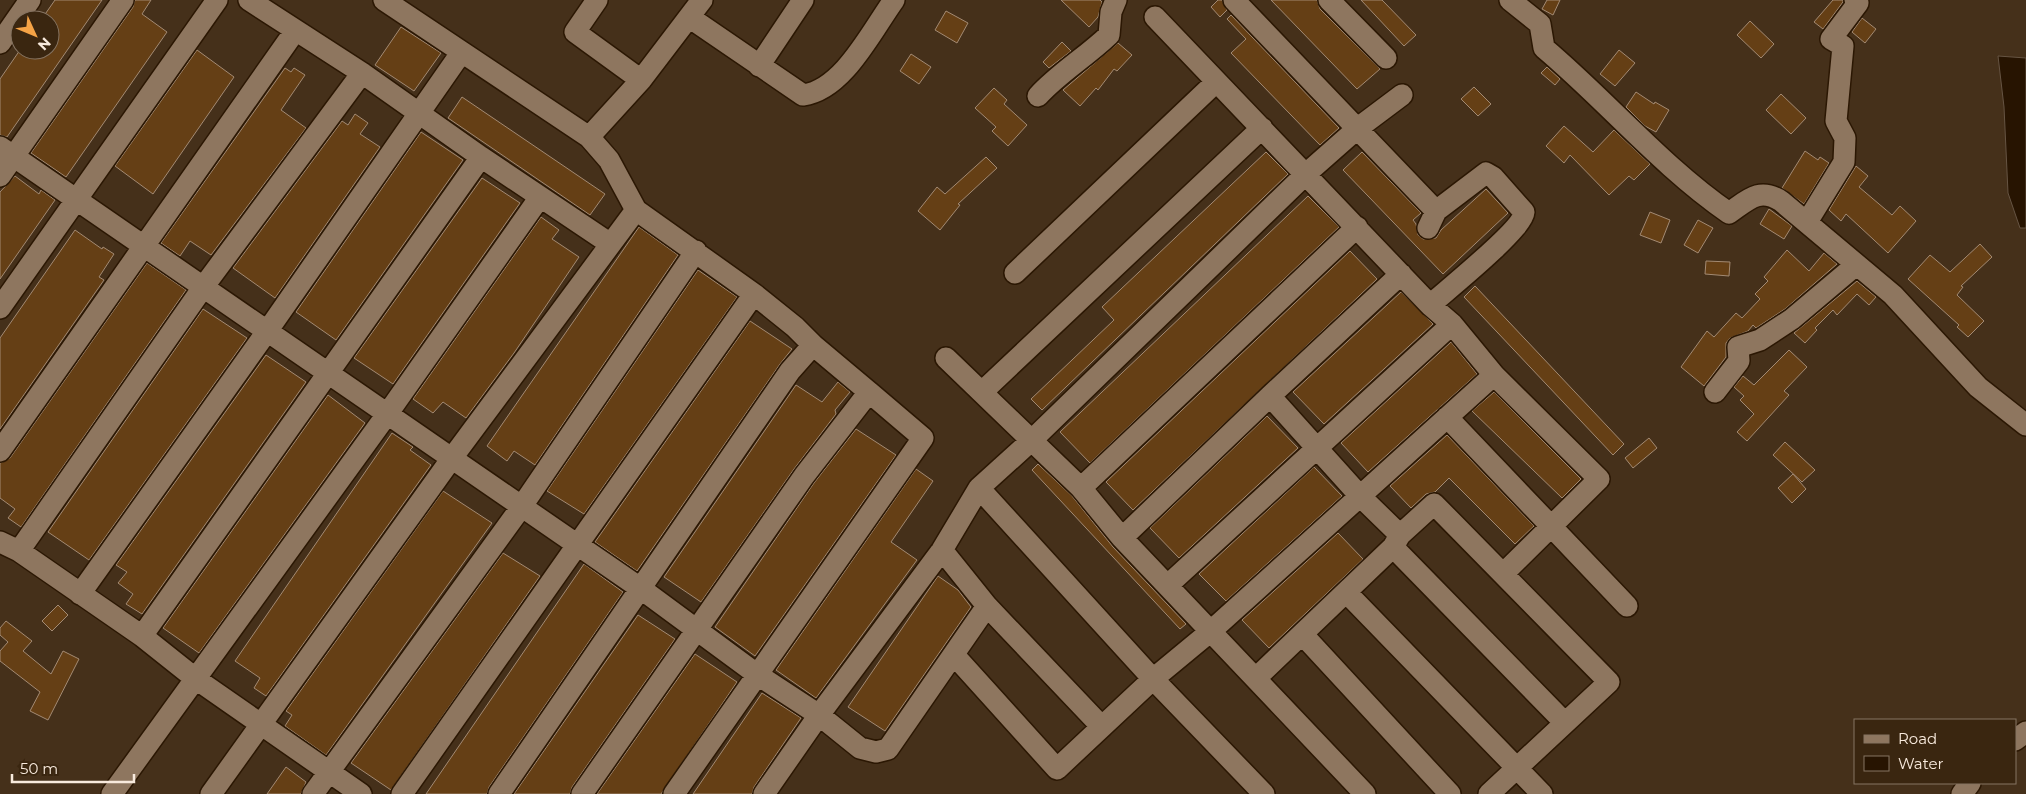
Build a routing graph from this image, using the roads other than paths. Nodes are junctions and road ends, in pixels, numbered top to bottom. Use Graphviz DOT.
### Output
graph roads {
  1 [pos="30,0"];
  2 [pos="123,0"];
  3 [pos="218,0"];
  4 [pos="249,0"];
  5 [pos="384,0"];
  6 [pos="597,0"];
  7 [pos="702,0"];
  8 [pos="803,0"];
  9 [pos="894,0"];
  10 [pos="1116,0"];
  11 [pos="1234,0"];
  12 [pos="1329,0"];
  13 [pos="1510,0"];
  14 [pos="1855,0"];
  15 [pos="689,17"];
  16 [pos="1155,17"];
  17 [pos="295,31"];
  18 [pos="0,43"];
  19 [pos="461,53"];
  20 [pos="1386,58"];
  21 [pos="759,66"];
  22 [pos="362,73"];
  23 [pos="641,80"];
  24 [pos="1216,82"];
  25 [pos="1402,94"];
  26 [pos="1038,96"];
  27 [pos="421,114"];
  28 [pos="1262,128"];
  29 [pos="1358,128"];
  30 [pos="588,137"];
  31 [pos="7,152"];
  32 [pos="481,157"];
  33 [pos="1307,174"];
  34 [pos="0,176"];
  35 [pos="540,197"];
  36 [pos="74,200"];
  37 [pos="636,210"];
  38 [pos="1807,222"];
  39 [pos="1357,227"];
  40 [pos="610,243"];
  41 [pos="144,244"];
  42 [pos="696,251"];
  43 [pos="1856,265"];
  44 [pos="1015,273"];
  45 [pos="1402,274"];
  46 [pos="204,286"];
  47 [pos="754,294"];
  48 [pos="1430,305"];
  49 [pos="0,308"];
  50 [pos="1452,324"];
  51 [pos="268,330"];
  52 [pos="813,345"];
  53 [pos="946,358"];
  54 [pos="327,372"];
  55 [pos="1494,375"];
  56 [pos="868,392"];
  57 [pos="982,392"];
  58 [pos="1715,392"];
  59 [pos="1270,396"];
  60 [pos="388,413"];
  61 [pos="1447,417"];
  62 [pos="2026,425"];
  63 [pos="1032,440"];
  64 [pos="1316,447"];
  65 [pos="0,450"];
  66 [pos="452,458"];
  67 [pos="979,488"];
  68 [pos="1081,488"];
  69 [pos="1360,496"];
  70 [pos="522,506"];
  71 [pos="1550,525"];
  72 [pos="1122,538"];
  73 [pos="1396,541"];
  74 [pos="0,542"];
  75 [pos="577,544"];
  76 [pos="942,550"];
  77 [pos="19,551"];
  78 [pos="1503,574"];
  79 [pos="1168,585"];
  80 [pos="640,588"];
  81 [pos="1346,592"];
  82 [pos="80,594"];
  83 [pos="986,606"];
  84 [pos="1627,606"];
  85 [pos="698,631"];
  86 [pos="1211,631"];
  87 [pos="1302,635"];
  88 [pos="142,636"];
  89 [pos="954,655"];
  90 [pos="758,675"];
  91 [pos="1256,678"];
  92 [pos="196,679"];
  93 [pos="1153,679"];
  94 [pos="819,715"];
  95 [pos="1565,723"];
  96 [pos="260,725"];
  97 [pos="1102,727"];
  98 [pos="1518,767"];
  99 [pos="328,772"];
  100 [pos="112,794"];
  101 [pos="211,794"];
  102 [pos="313,794"];
  103 [pos="361,794"];
  104 [pos="402,794"];
  105 [pos="499,794"];
  106 [pos="582,794"];
  107 [pos="674,794"];
  108 [pos="764,794"];
  109 [pos="1264,794"];
  110 [pos="1365,794"];
  111 [pos="1450,794"];
  112 [pos="1489,794"];
  113 [pos="1542,794"];
  1 -- 18 [label="street"];
  2 -- 31 [label="street"];
  3 -- 36 [label="street"];
  4 -- 17 [label="street"];
  5 -- 19 [label="street"];
  6 -- 23 [label="street"];
  7 -- 15 [label="street"];
  8 -- 21 [label="street"];
  9 -- 21 [label="street"];
  10 -- 26 [label="street"];
  11 -- 29 [label="street"];
  12 -- 20 [label="street"];
  13 -- 38 [label="street"];
  14 -- 38 [label="street"];
  15 -- 21 [label="street"];
  15 -- 23 [label="street"];
  16 -- 24 [label="street"];
  17 -- 22 [label="street"];
  17 -- 41 [label="street"];
  19 -- 27 [label="street"];
  19 -- 30 [label="street"];
  22 -- 27 [label="street"];
  22 -- 46 [label="street"];
  23 -- 30 [label="street"];
  24 -- 28 [label="street"];
  24 -- 44 [label="street"];
  25 -- 29 [label="street"];
  27 -- 32 [label="street"];
  27 -- 51 [label="street"];
  28 -- 33 [label="street"];
  28 -- 57 [label="street"];
  29 -- 33 [label="street"];
  29 -- 48 [label="street"];
  30 -- 37 [label="street"];
  31 -- 34 [label="street"];
  31 -- 36 [label="street"];
  32 -- 35 [label="street"];
  32 -- 54 [label="street"];
  33 -- 39 [label="street"];
  33 -- 63 [label="street"];
  35 -- 40 [label="street"];
  35 -- 60 [label="street"];
  36 -- 41 [label="street"];
  36 -- 49 [label="street"];
  37 -- 40 [label="street"];
  37 -- 42 [label="street"];
  38 -- 43 [label="street"];
  39 -- 45 [label="street"];
  39 -- 68 [label="street"];
  40 -- 66 [label="street"];
  41 -- 46 [label="street"];
  41 -- 65 [label="street"];
  42 -- 47 [label="street"];
  42 -- 70 [label="street"];
  43 -- 58 [label="street"];
  43 -- 62 [label="street"];
  45 -- 48 [label="street"];
  45 -- 59 [label="street"];
  46 -- 51 [label="street"];
  46 -- 77 [label="street"];
  47 -- 52 [label="street"];
  47 -- 75 [label="street"];
  48 -- 50 [label="street"];
  50 -- 55 [label="street"];
  50 -- 64 [label="street"];
  51 -- 54 [label="street"];
  51 -- 82 [label="street"];
  52 -- 56 [label="street"];
  52 -- 80 [label="street"];
  53 -- 57 [label="street"];
  54 -- 60 [label="street"];
  54 -- 88 [label="street"];
  55 -- 61 [label="street"];
  55 -- 71 [label="street"];
  56 -- 85 [label="street"];
  56 -- 90 [label="street"];
  57 -- 63 [label="street"];
  59 -- 64 [label="street"];
  59 -- 72 [label="street"];
  60 -- 66 [label="street"];
  60 -- 92 [label="street"];
  61 -- 69 [label="street"];
  61 -- 71 [label="street"];
  63 -- 67 [label="street"];
  63 -- 68 [label="street"];
  64 -- 69 [label="street"];
  64 -- 79 [label="street"];
  66 -- 70 [label="street"];
  66 -- 96 [label="street"];
  67 -- 76 [label="street"];
  67 -- 93 [label="street"];
  68 -- 72 [label="street"];
  69 -- 73 [label="street"];
  69 -- 86 [label="street"];
  70 -- 75 [label="street"];
  70 -- 99 [label="street"];
  71 -- 78 [label="street"];
  71 -- 84 [label="street"];
  72 -- 79 [label="street"];
  73 -- 78 [label="street"];
  73 -- 81 [label="street"];
  73 -- 95 [label="street"];
  74 -- 77 [label="street"];
  75 -- 80 [label="street"];
  75 -- 104 [label="street"];
  76 -- 83 [label="street"];
  76 -- 94 [label="street"];
  77 -- 82 [label="street"];
  78 -- 95 [label="street"];
  79 -- 86 [label="street"];
  80 -- 85 [label="street"];
  80 -- 105 [label="street"];
  81 -- 87 [label="street"];
  81 -- 98 [label="street"];
  82 -- 88 [label="street"];
  83 -- 89 [label="street"];
  83 -- 97 [label="street"];
  85 -- 90 [label="street"];
  85 -- 106 [label="street"];
  86 -- 91 [label="street"];
  86 -- 93 [label="street"];
  87 -- 91 [label="street"];
  87 -- 111 [label="street"];
  88 -- 92 [label="street"];
  89 -- 94 [label="street"];
  89 -- 97 [label="street"];
  90 -- 94 [label="street"];
  90 -- 107 [label="street"];
  91 -- 110 [label="street"];
  92 -- 96 [label="street"];
  92 -- 100 [label="street"];
  93 -- 97 [label="street"];
  93 -- 109 [label="street"];
  94 -- 108 [label="street"];
  95 -- 98 [label="street"];
  96 -- 99 [label="street"];
  96 -- 101 [label="street"];
  98 -- 112 [label="street"];
  98 -- 113 [label="street"];
  99 -- 102 [label="street"];
  99 -- 103 [label="street"];
}
